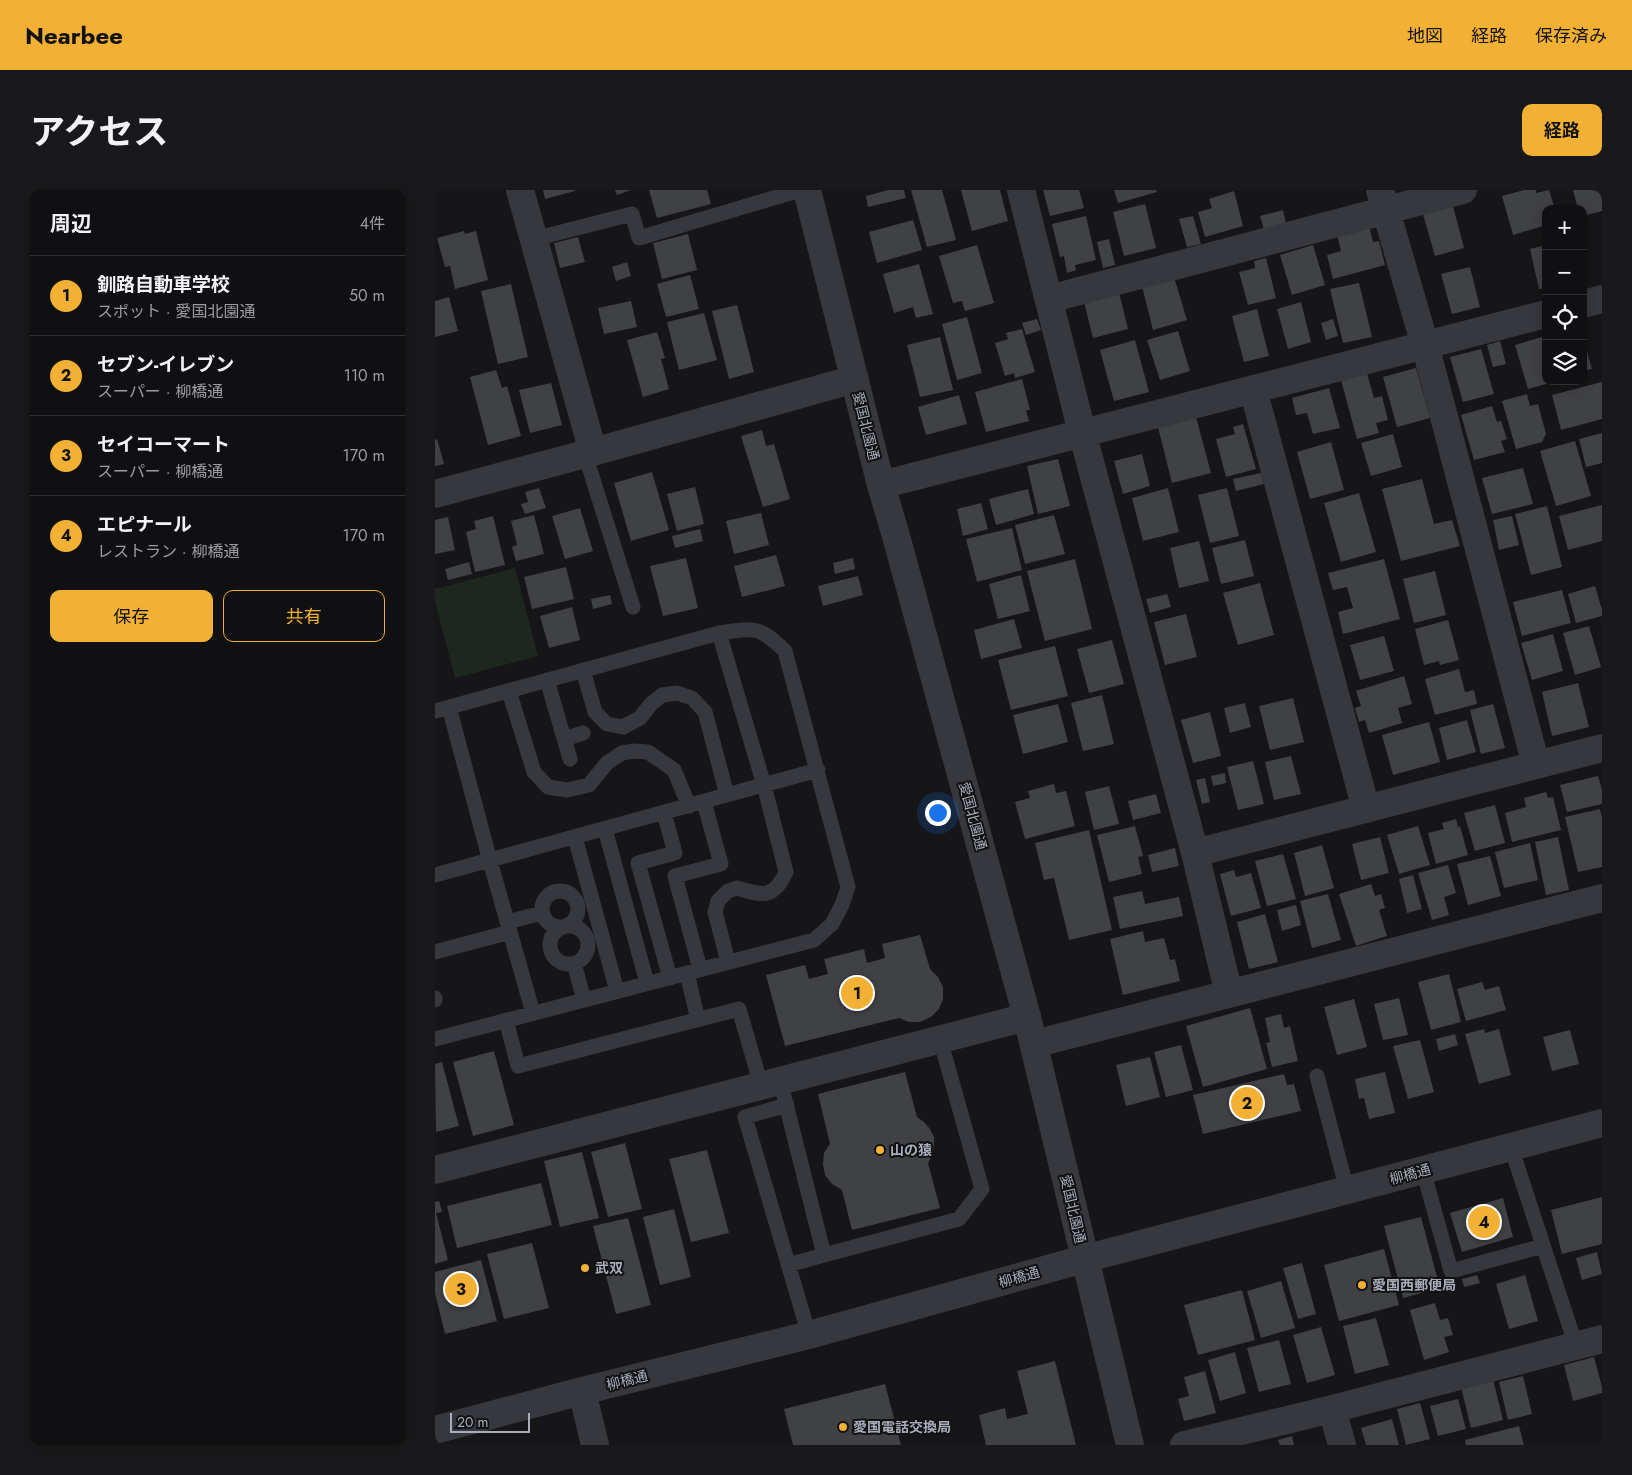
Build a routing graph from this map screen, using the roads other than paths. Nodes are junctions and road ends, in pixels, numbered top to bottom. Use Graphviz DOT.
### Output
graph roads {
  1 [pos="520,190"];
  2 [pos="800,190"];
  3 [pos="807,190"];
  4 [pos="1021,190"];
  5 [pos="1463,190"];
  6 [pos="1383,200"];
  7 [pos="534,239"];
  8 [pos="1049,299"];
  9 [pos="1602,299"];
  10 [pos="1587,303"];
  11 [pos="1542,315"];
  12 [pos="1425,345"];
  13 [pos="855,380"];
  14 [pos="1253,389"];
  15 [pos="1082,432"];
  16 [pos="589,453"];
  17 [pos="881,485"];
  18 [pos="435,494"];
  19 [pos="633,607"];
  20 [pos="719,632"];
  21 [pos="583,670"];
  22 [pos="547,680"];
  23 [pos="509,691"];
  24 [pos="442,709"];
  25 [pos="583,734"];
  26 [pos="564,738"];
  27 [pos="1602,748"];
  28 [pos="569,759"];
  29 [pos="1536,765"];
  30 [pos="817,770"];
  31 [pos="764,785"];
  32 [pos="727,796"];
  33 [pos="704,802"];
  34 [pos="689,806"];
  35 [pos="1366,809"];
  36 [pos="664,813"];
  37 [pos="605,829"];
  38 [pos="575,837"];
  39 [pos="1195,853"];
  40 [pos="490,860"];
  41 [pos="436,873"];
  42 [pos="1602,898"];
  43 [pos="542,913"];
  44 [pos="565,926"];
  45 [pos="509,927"];
  46 [pos="435,952"];
  47 [pos="728,962"];
  48 [pos="574,963"];
  49 [pos="693,971"];
  50 [pos="670,978"];
  51 [pos="647,983"];
  52 [pos="617,991"];
  53 [pos="1229,994"];
  54 [pos="584,1000"];
  55 [pos="533,1013"];
  56 [pos="1027,1017"];
  57 [pos="506,1020"];
  58 [pos="698,1020"];
  59 [pos="435,1039"];
  60 [pos="940,1039"];
  61 [pos="1034,1044"];
  62 [pos="1317,1076"];
  63 [pos="776,1090"];
  64 [pos="1602,1123"];
  65 [pos="1511,1147"];
  66 [pos="435,1170"];
  67 [pos="1423,1170"];
  68 [pos="1347,1190"];
  69 [pos="1543,1246"];
  70 [pos="825,1254"];
  71 [pos="1085,1259"];
  72 [pos="788,1265"];
  73 [pos="809,1335"];
  74 [pos="1602,1339"];
  75 [pos="1576,1346"];
  76 [pos="581,1391"];
  77 [pos="1332,1409"];
  78 [pos="435,1430"];
  79 [pos="595,1445"];
  80 [pos="1130,1445"];
  81 [pos="1184,1445"];
  82 [pos="1342,1445"];
  1 -- 7 [label="street"];
  2 -- 7 [label="lane"];
  3 -- 13 [label="street, 愛国北園通"];
  4 -- 8 [label="street"];
  5 -- 6 [label="street"];
  6 -- 8 [label="street"];
  6 -- 12 [label="street"];
  7 -- 16 [label="street"];
  8 -- 15 [label="street"];
  9 -- 10 [label="street"];
  11 -- 12 [label="street"];
  12 -- 14 [label="street"];
  12 -- 29 [label="street"];
  13 -- 16 [label="street"];
  13 -- 17 [label="street, 愛国北園通"];
  14 -- 15 [label="street"];
  14 -- 35 [label="street"];
  15 -- 17 [label="street"];
  15 -- 39 [label="street"];
  16 -- 18 [label="street"];
  16 -- 19 [label="lane"];
  17 -- 56 [label="street, 愛国北園通"];
  20 -- 21 [label="lane"];
  20 -- 30 [label="lane"];
  20 -- 31 [label="lane"];
  21 -- 22 [label="lane"];
  21 -- 32 [label="lane"];
  22 -- 23 [label="lane"];
  22 -- 26 [label="lane"];
  23 -- 24 [label="lane"];
  23 -- 34 [label="lane"];
  24 -- 40 [label="lane"];
  25 -- 26 [label="lane"];
  26 -- 28 [label="lane"];
  27 -- 29 [label="street"];
  29 -- 35 [label="street"];
  30 -- 31 [label="lane"];
  30 -- 47 [label="lane"];
  31 -- 32 [label="lane"];
  31 -- 47 [label="lane"];
  32 -- 33 [label="lane"];
  33 -- 34 [label="lane"];
  33 -- 49 [label="lane"];
  34 -- 36 [label="lane"];
  35 -- 39 [label="street"];
  36 -- 37 [label="lane"];
  36 -- 50 [label="lane"];
  37 -- 38 [label="lane"];
  37 -- 51 [label="lane"];
  38 -- 40 [label="lane"];
  38 -- 52 [label="lane"];
  39 -- 53 [label="street"];
  40 -- 41 [label="lane"];
  40 -- 45 [label="lane"];
  42 -- 53 [label="street"];
  43 -- 44 [label="lane"];
  43 -- 44 [label="lane"];
  43 -- 45 [label="lane"];
  44 -- 48 [label="lane"];
  44 -- 48 [label="lane"];
  45 -- 46 [label="lane"];
  45 -- 55 [label="lane"];
  47 -- 49 [label="lane"];
  48 -- 54 [label="lane"];
  49 -- 50 [label="lane"];
  49 -- 58 [label="lane"];
  50 -- 51 [label="lane"];
  51 -- 52 [label="lane"];
  52 -- 54 [label="lane"];
  53 -- 61 [label="street"];
  54 -- 55 [label="lane"];
  55 -- 57 [label="lane"];
  56 -- 60 [label="street"];
  56 -- 61 [label="street, 愛国北園通"];
  57 -- 58 [label="lane"];
  57 -- 59 [label="lane"];
  58 -- 63 [label="lane"];
  60 -- 63 [label="street"];
  60 -- 70 [label="lane"];
  61 -- 71 [label="street, 愛国北園通"];
  62 -- 68 [label="lane"];
  63 -- 66 [label="street"];
  63 -- 70 [label="lane"];
  63 -- 72 [label="lane"];
  64 -- 65 [label="street, 柳橋通"];
  65 -- 67 [label="street, 柳橋通"];
  65 -- 69 [label="lane"];
  67 -- 68 [label="street, 柳橋通"];
  67 -- 69 [label="lane"];
  68 -- 71 [label="street, 柳橋通"];
  69 -- 75 [label="lane"];
  70 -- 72 [label="lane"];
  71 -- 73 [label="street, 柳橋通"];
  71 -- 80 [label="street, 愛国北園通"];
  72 -- 73 [label="lane"];
  73 -- 76 [label="street, 柳橋通"];
  74 -- 75 [label="street"];
  75 -- 77 [label="street"];
  76 -- 78 [label="street, 柳橋通"];
  76 -- 79 [label="street"];
  77 -- 81 [label="street"];
  77 -- 82 [label="street"];
}
